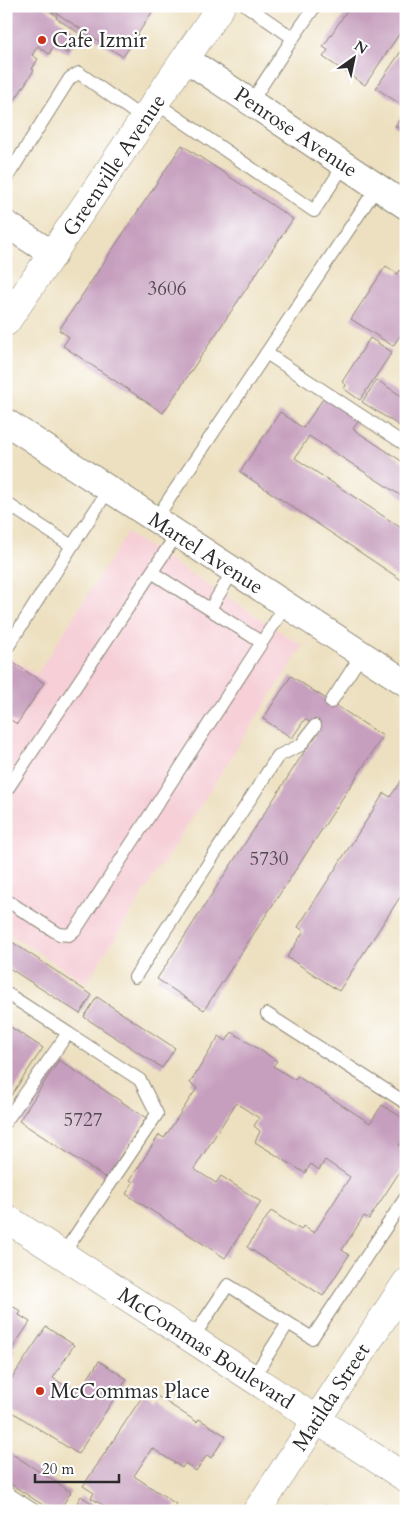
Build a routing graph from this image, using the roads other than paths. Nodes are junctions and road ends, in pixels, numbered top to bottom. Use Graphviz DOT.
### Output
graph roads {
  1 [pos="221,6"];
  2 [pos="247,6"];
  3 [pos="315,6"];
  4 [pos="293,38"];
  5 [pos="186,59"];
  6 [pos="251,102"];
  7 [pos="150,111"];
  8 [pos="344,165"];
  9 [pos="7,177"];
  10 [pos="377,187"];
  11 [pos="406,206"];
  12 [pos="6,224"];
  13 [pos="54,255"];
  14 [pos="6,322"];
  15 [pos="266,353"];
  16 [pos="6,422"];
  17 [pos="406,445"];
  18 [pos="109,489"];
  19 [pos="6,502"];
  20 [pos="155,520"];
  21 [pos="177,534"];
  22 [pos="72,546"];
  23 [pos="233,571"];
  24 [pos="153,572"];
  25 [pos="286,605"];
  26 [pos="210,609"];
  27 [pos="261,642"];
  28 [pos="9,646"];
  29 [pos="362,654"];
  30 [pos="406,683"];
  31 [pos="331,702"];
  32 [pos="314,726"];
  33 [pos="6,791"];
  34 [pos="6,900"];
  35 [pos="135,977"];
  36 [pos="6,993"];
  37 [pos="267,1014"];
  38 [pos="68,1033"];
  39 [pos="406,1103"];
  40 [pos="6,1122"];
  41 [pos="406,1197"];
  42 [pos="6,1218"];
  43 [pos="63,1254"];
  44 [pos="406,1283"];
  45 [pos="288,1323"];
  46 [pos="192,1339"];
  47 [pos="253,1378"];
  48 [pos="316,1419"];
  49 [pos="406,1478"];
  50 [pos="6,1492"];
  51 [pos="36,1511"];
  52 [pos="256,1511"];
  1 -- 5 [label="street, Greenville Avenue"];
  2 -- 4 [label="lane"];
  3 -- 4 [label="lane"];
  4 -- 6 [label="lane"];
  5 -- 6 [label="street, Penrose Avenue"];
  5 -- 7 [label="street, Greenville Avenue"];
  6 -- 8 [label="street, Penrose Avenue"];
  7 -- 8 [label="lane"];
  7 -- 9 [label="lane"];
  7 -- 13 [label="street, Greenville Avenue"];
  8 -- 10 [label="street, Penrose Avenue"];
  10 -- 11 [label="street, Penrose Avenue"];
  10 -- 15 [label="lane"];
  12 -- 13 [label="street"];
  13 -- 14 [label="street, Greenville Avenue"];
  15 -- 17 [label="lane"];
  15 -- 20 [label="lane"];
  16 -- 18 [label="street, Martel Avenue"];
  18 -- 20 [label="street, Martel Avenue"];
  18 -- 22 [label="lane"];
  19 -- 22 [label="lane"];
  20 -- 21 [label="street, Martel Avenue"];
  21 -- 23 [label="street, Martel Avenue"];
  21 -- 24 [label="lane"];
  22 -- 28 [label="lane"];
  23 -- 25 [label="street, Martel Avenue"];
  23 -- 26 [label="lane"];
  24 -- 26 [label="lane"];
  24 -- 33 [label="lane"];
  25 -- 27 [label="lane"];
  25 -- 29 [label="street, Martel Avenue"];
  26 -- 27 [label="lane"];
  27 -- 34 [label="lane"];
  29 -- 30 [label="street, Martel Avenue"];
  29 -- 31 [label="lane"];
  32 -- 35 [label="lane"];
  36 -- 38 [label="lane"];
  37 -- 39 [label="lane"];
  38 -- 40 [label="lane"];
  38 -- 43 [label="lane"];
  41 -- 45 [label="lane"];
  42 -- 43 [label="street, McCommas Boulevard"];
  43 -- 46 [label="street, McCommas Boulevard"];
  44 -- 48 [label="street, Matilda Street"];
  45 -- 46 [label="lane"];
  45 -- 47 [label="lane"];
  46 -- 47 [label="street, McCommas Boulevard"];
  47 -- 48 [label="street, McCommas Boulevard"];
  48 -- 49 [label="street, McCommas Boulevard"];
  48 -- 52 [label="street, Matilda Street"];
  50 -- 51 [label="lane"];
}
